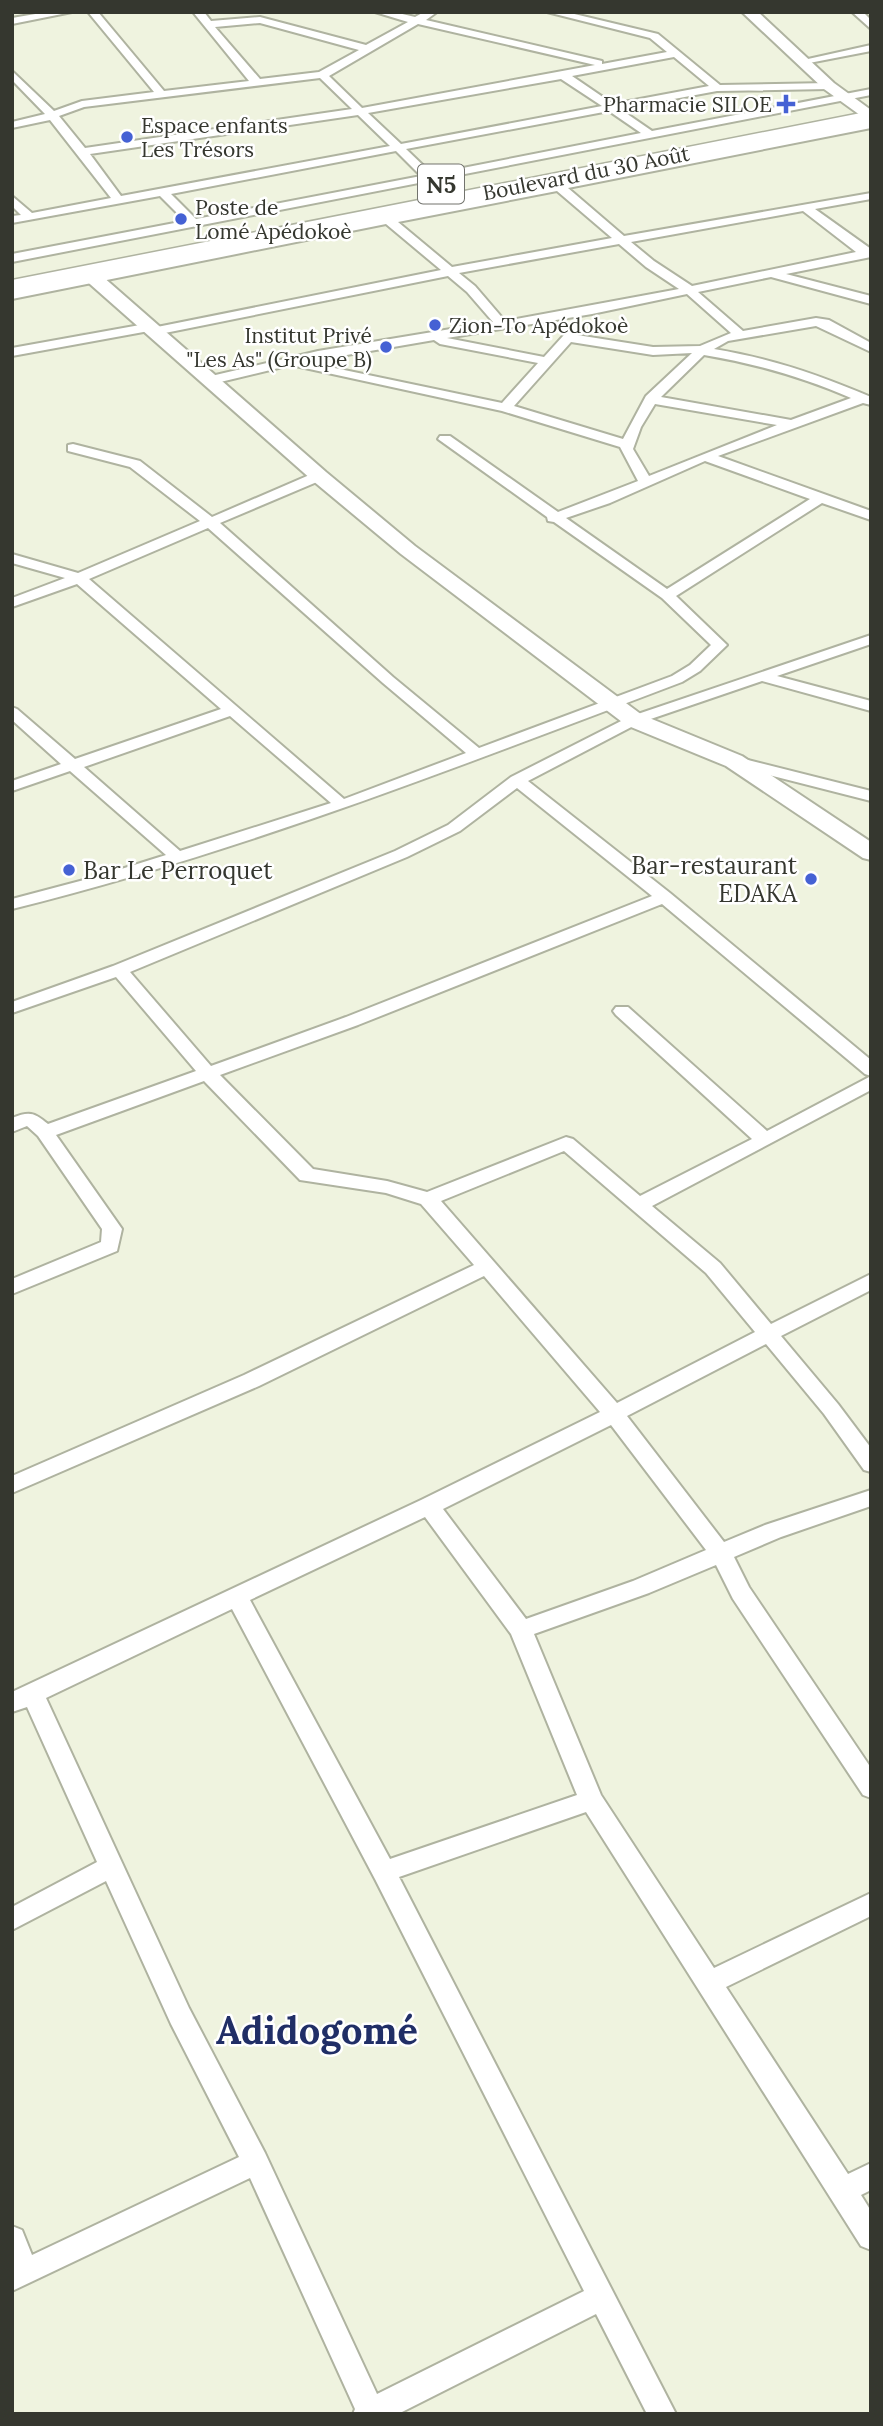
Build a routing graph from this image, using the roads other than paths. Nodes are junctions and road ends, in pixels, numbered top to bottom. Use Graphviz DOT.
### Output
graph roads {
  1 [pos="67,12"];
  2 [pos="93,12"];
  3 [pos="198,12"];
  4 [pos="380,12"];
  5 [pos="432,12"];
  6 [pos="749,12"];
  7 [pos="856,12"];
  8 [pos="556,13"];
  9 [pos="12,21"];
  10 [pos="416,21"];
  11 [pos="210,24"];
  12 [pos="871,26"];
  13 [pos="871,48"];
  14 [pos="368,49"];
  15 [pos="674,54"];
  16 [pos="804,61"];
  17 [pos="606,65"];
  18 [pos="561,74"];
  19 [pos="12,75"];
  20 [pos="322,75"];
  21 [pos="257,83"];
  22 [pos="830,86"];
  23 [pos="717,88"];
  24 [pos="871,92"];
  25 [pos="160,93"];
  26 [pos="614,109"];
  27 [pos="362,111"];
  28 [pos="864,112"];
  29 [pos="54,114"];
  30 [pos="12,125"];
  31 [pos="651,135"];
  32 [pos="402,149"];
  33 [pos="85,151"];
  34 [pos="430,178"];
  35 [pos="561,188"];
  36 [pos="164,193"];
  37 [pos="871,196"];
  38 [pos="12,200"];
  39 [pos="119,202"];
  40 [pos="806,208"];
  41 [pos="30,217"];
  42 [pos="12,220"];
  43 [pos="389,221"];
  44 [pos="193,223"];
  45 [pos="623,240"];
  46 [pos="868,254"];
  47 [pos="12,258"];
  48 [pos="12,268"];
  49 [pos="83,268"];
  50 [pos="450,271"];
  51 [pos="772,274"];
  52 [pos="12,286"];
  53 [pos="688,289"];
  54 [pos="12,295"];
  55 [pos="871,300"];
  56 [pos="592,310"];
  57 [pos="503,326"];
  58 [pos="153,329"];
  59 [pos="740,335"];
  60 [pos="426,338"];
  61 [pos="569,338"];
  62 [pos="871,348"];
  63 [pos="702,350"];
  64 [pos="12,352"];
  65 [pos="545,361"];
  66 [pos="291,362"];
  67 [pos="212,380"];
  68 [pos="651,399"];
  69 [pos="867,400"];
  70 [pos="505,408"];
  71 [pos="793,424"];
  72 [pos="445,439"];
  73 [pos="627,445"];
  74 [pos="73,448"];
  75 [pos="705,456"];
  76 [pos="319,476"];
  77 [pos="645,481"];
  78 [pos="821,498"];
  79 [pos="871,516"];
  80 [pos="553,518"];
  81 [pos="211,523"];
  82 [pos="12,558"];
  83 [pos="79,578"];
  84 [pos="667,596"];
  85 [pos="12,603"];
  86 [pos="871,639"];
  87 [pos="758,676"];
  88 [pos="613,701"];
  89 [pos="871,706"];
  90 [pos="229,711"];
  91 [pos="12,712"];
  92 [pos="635,720"];
  93 [pos="476,753"];
  94 [pos="734,761"];
  95 [pos="72,765"];
  96 [pos="517,780"];
  97 [pos="12,786"];
  98 [pos="871,796"];
  99 [pos="342,805"];
  100 [pos="871,853"];
  101 [pos="176,856"];
  102 [pos="664,897"];
  103 [pos="12,904"];
  104 [pos="119,970"];
  105 [pos="12,1008"];
  106 [pos="622,1011"];
  107 [pos="871,1070"];
  108 [pos="208,1074"];
  109 [pos="871,1082"];
  110 [pos="12,1126"];
  111 [pos="45,1132"];
  112 [pos="765,1140"];
  113 [pos="428,1199"];
  114 [pos="639,1204"];
  115 [pos="486,1266"];
  116 [pos="871,1281"];
  117 [pos="12,1287"];
  118 [pos="767,1334"];
  119 [pos="614,1414"];
  120 [pos="871,1464"];
  121 [pos="12,1485"];
  122 [pos="871,1498"];
  123 [pos="429,1506"];
  124 [pos="721,1554"];
  125 [pos="237,1597"];
  126 [pos="522,1630"];
  127 [pos="22,1698"];
  128 [pos="871,1788"];
  129 [pos="591,1800"];
  130 [pos="111,1866"];
  131 [pos="384,1872"];
  132 [pos="871,1904"];
  133 [pos="12,1919"];
  134 [pos="709,1983"];
  135 [pos="256,2162"];
  136 [pos="871,2176"];
  137 [pos="843,2190"];
  138 [pos="871,2237"];
  139 [pos="12,2239"];
  140 [pos="19,2275"];
  141 [pos="602,2296"];
  142 [pos="369,2413"];
  143 [pos="662,2414"];
  1 -- 9 [label="street"];
  2 -- 25 [label="street"];
  3 -- 11 [label="street"];
  4 -- 10 [label="street"];
  5 -- 10 [label="street"];
  6 -- 16 [label="street"];
  7 -- 12 [label="street"];
  8 -- 15 [label="street"];
  10 -- 14 [label="street"];
  10 -- 17 [label="street"];
  11 -- 14 [label="street"];
  11 -- 21 [label="street"];
  13 -- 16 [label="street"];
  14 -- 20 [label="street"];
  15 -- 17 [label="street"];
  15 -- 23 [label="street"];
  16 -- 22 [label="street"];
  17 -- 18 [label="street"];
  18 -- 26 [label="street"];
  18 -- 27 [label="street"];
  19 -- 29 [label="street"];
  20 -- 21 [label="street"];
  20 -- 27 [label="street"];
  21 -- 25 [label="street"];
  22 -- 23 [label="street"];
  22 -- 28 [label="street"];
  23 -- 26 [label="street"];
  24 -- 28 [label="street"];
  25 -- 29 [label="street"];
  26 -- 31 [label="street"];
  26 -- 32 [label="street"];
  27 -- 32 [label="street"];
  27 -- 33 [label="street"];
  28 -- 31 [label="street"];
  28 -- 35 [label="street"];
  28 -- 49 [label="highway, Boulevard du 30 Août / N5"];
  29 -- 30 [label="street"];
  29 -- 33 [label="street"];
  31 -- 34 [label="street"];
  32 -- 34 [label="street"];
  32 -- 36 [label="street"];
  33 -- 39 [label="street"];
  34 -- 44 [label="street"];
  35 -- 43 [label="street"];
  35 -- 45 [label="street"];
  36 -- 39 [label="street"];
  36 -- 44 [label="street"];
  37 -- 40 [label="street"];
  38 -- 41 [label="street"];
  39 -- 41 [label="street"];
  40 -- 45 [label="street"];
  40 -- 46 [label="street"];
  41 -- 42 [label="street"];
  43 -- 49 [label="street"];
  43 -- 50 [label="street"];
  44 -- 47 [label="street"];
  45 -- 50 [label="street"];
  45 -- 53 [label="street"];
  46 -- 51 [label="street"];
  48 -- 49 [label="highway, Boulevard du 30 Août / N5"];
  49 -- 52 [label="highway, Boulevard du 30 Août / N5"];
  49 -- 54 [label="street"];
  49 -- 58 [label="street"];
  50 -- 57 [label="street"];
  50 -- 58 [label="street"];
  51 -- 53 [label="street"];
  51 -- 55 [label="street"];
  53 -- 56 [label="street"];
  53 -- 59 [label="street"];
  56 -- 57 [label="street"];
  56 -- 61 [label="street"];
  57 -- 60 [label="street"];
  58 -- 64 [label="street"];
  58 -- 67 [label="street"];
  59 -- 62 [label="street"];
  59 -- 63 [label="street"];
  60 -- 65 [label="street"];
  60 -- 66 [label="street"];
  61 -- 63 [label="street"];
  61 -- 65 [label="street"];
  63 -- 68 [label="street"];
  63 -- 69 [label="street"];
  65 -- 70 [label="street"];
  66 -- 67 [label="street"];
  66 -- 70 [label="street"];
  67 -- 76 [label="street"];
  68 -- 71 [label="street"];
  68 -- 73 [label="street"];
  69 -- 71 [label="street"];
  70 -- 73 [label="street"];
  71 -- 75 [label="street"];
  72 -- 80 [label="street"];
  73 -- 77 [label="street"];
  74 -- 81 [label="street"];
  75 -- 77 [label="street"];
  75 -- 78 [label="street"];
  76 -- 81 [label="street"];
  76 -- 88 [label="street"];
  77 -- 80 [label="street"];
  78 -- 79 [label="street"];
  78 -- 84 [label="street"];
  80 -- 84 [label="street"];
  81 -- 83 [label="street"];
  81 -- 93 [label="street"];
  82 -- 83 [label="street"];
  83 -- 85 [label="street"];
  83 -- 90 [label="street"];
  84 -- 88 [label="street"];
  86 -- 87 [label="street"];
  87 -- 89 [label="street"];
  87 -- 92 [label="street"];
  88 -- 92 [label="street"];
  88 -- 93 [label="street"];
  90 -- 95 [label="street"];
  90 -- 99 [label="street"];
  91 -- 95 [label="street"];
  92 -- 94 [label="street"];
  92 -- 96 [label="street"];
  93 -- 99 [label="street"];
  94 -- 98 [label="street"];
  94 -- 100 [label="street"];
  95 -- 97 [label="street"];
  95 -- 101 [label="street"];
  96 -- 102 [label="street"];
  96 -- 104 [label="street"];
  99 -- 101 [label="street"];
  101 -- 103 [label="street"];
  102 -- 107 [label="street"];
  102 -- 108 [label="street"];
  104 -- 105 [label="street"];
  104 -- 108 [label="street"];
  106 -- 112 [label="street"];
  108 -- 111 [label="street"];
  108 -- 113 [label="street"];
  109 -- 112 [label="street"];
  110 -- 111 [label="street"];
  111 -- 117 [label="street"];
  112 -- 114 [label="street"];
  113 -- 114 [label="street"];
  113 -- 115 [label="street"];
  114 -- 118 [label="street"];
  115 -- 119 [label="street"];
  115 -- 121 [label="street"];
  116 -- 118 [label="street"];
  118 -- 119 [label="street"];
  118 -- 120 [label="street"];
  119 -- 123 [label="street"];
  119 -- 124 [label="street"];
  122 -- 124 [label="street"];
  123 -- 125 [label="street"];
  123 -- 126 [label="street"];
  124 -- 126 [label="street"];
  124 -- 128 [label="street"];
  125 -- 127 [label="street"];
  125 -- 131 [label="street"];
  126 -- 129 [label="street"];
  127 -- 130 [label="street"];
  129 -- 131 [label="street"];
  129 -- 134 [label="street"];
  130 -- 133 [label="street"];
  130 -- 135 [label="street"];
  131 -- 141 [label="street"];
  132 -- 134 [label="street"];
  134 -- 137 [label="street"];
  135 -- 140 [label="street"];
  135 -- 142 [label="street"];
  136 -- 137 [label="street"];
  137 -- 138 [label="street"];
  139 -- 140 [label="street"];
  141 -- 142 [label="street"];
  141 -- 143 [label="street"];
}
